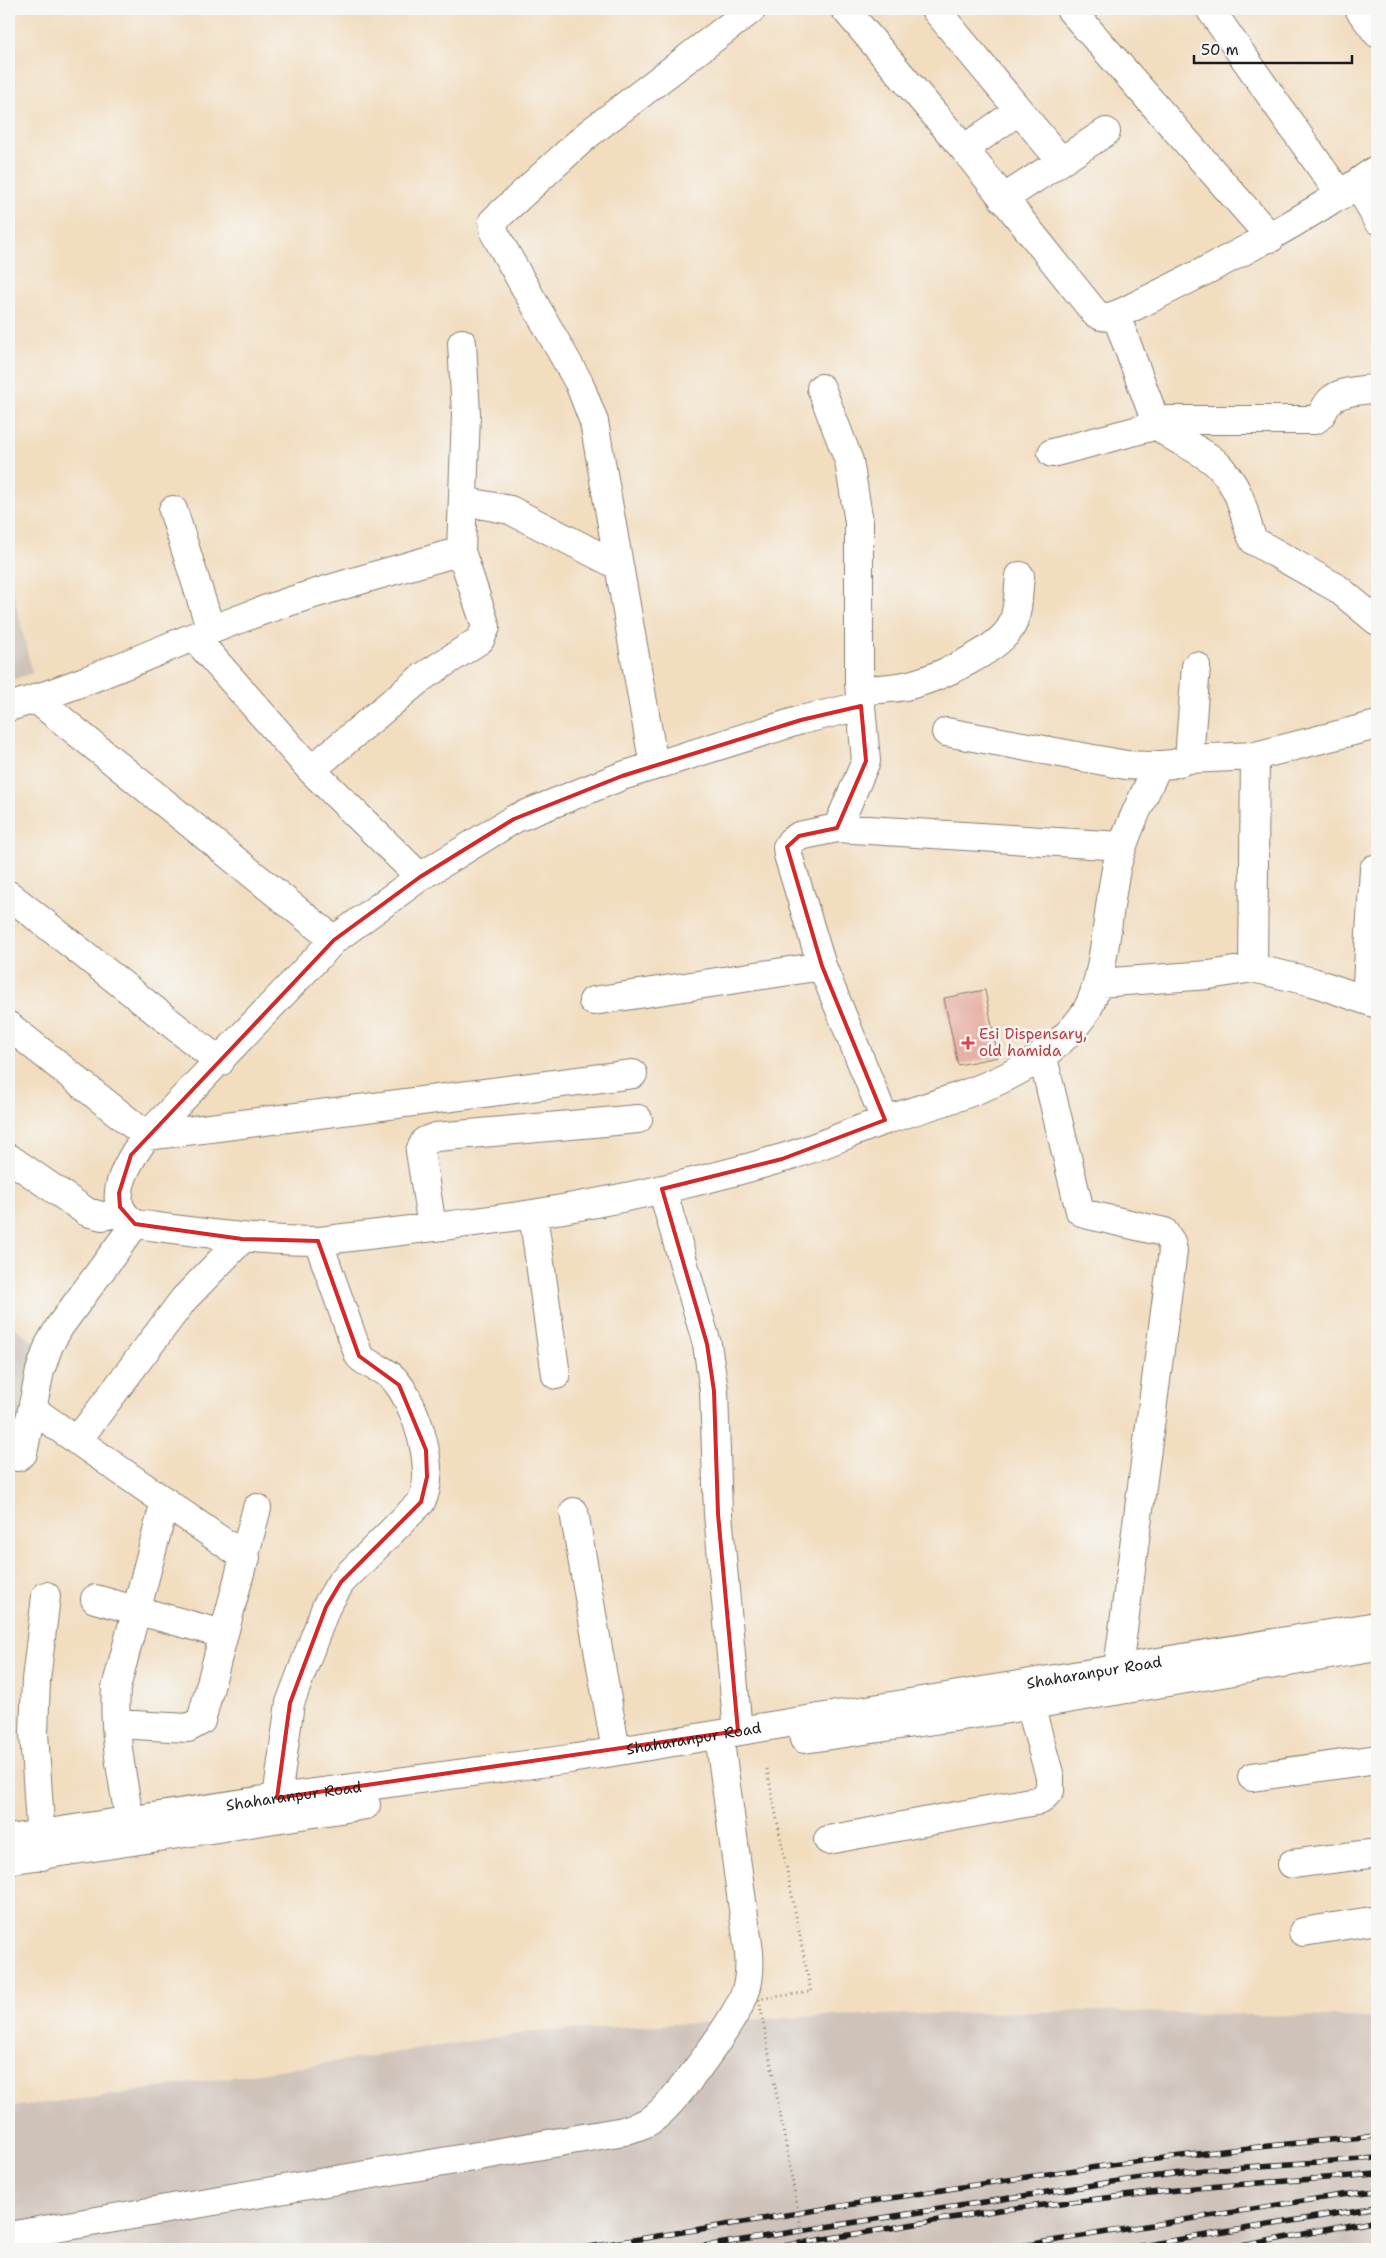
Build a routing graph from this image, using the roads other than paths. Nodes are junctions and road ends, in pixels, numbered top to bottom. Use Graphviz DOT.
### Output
graph roads {
  1 [pos="752,9"];
  2 [pos="846,9"];
  3 [pos="935,9"];
  4 [pos="1070,9"];
  5 [pos="1210,9"];
  6 [pos="1359,9"];
  7 [pos="1377,34"];
  8 [pos="1018,111"];
  9 [pos="1106,132"];
  10 [pos="964,149"];
  11 [pos="1061,161"];
  12 [pos="1359,183"];
  13 [pos="1003,198"];
  14 [pos="1377,220"];
  15 [pos="1270,238"];
  16 [pos="1116,315"];
  17 [pos="462,343"];
  18 [pos="821,388"];
  19 [pos="1377,388"];
  20 [pos="1157,423"];
  21 [pos="1052,453"];
  22 [pos="463,501"];
  23 [pos="173,510"];
  24 [pos="461,551"];
  25 [pos="619,566"];
  26 [pos="1020,576"];
  27 [pos="1377,621"];
  28 [pos="202,633"];
  29 [pos="1196,666"];
  30 [pos="860,698"];
  31 [pos="36,699"];
  32 [pos="9,707"];
  33 [pos="1377,725"];
  34 [pos="946,732"];
  35 [pos="1255,756"];
  36 [pos="1190,759"];
  37 [pos="1158,765"];
  38 [pos="654,766"];
  39 [pos="311,770"];
  40 [pos="837,828"];
  41 [pos="1122,846"];
  42 [pos="1374,869"];
  43 [pos="420,877"];
  44 [pos="9,895"];
  45 [pos="334,940"];
  46 [pos="822,966"];
  47 [pos="1253,968"];
  48 [pos="1098,983"];
  49 [pos="593,1001"];
  50 [pos="1371,1001"];
  51 [pos="9,1026"];
  52 [pos="1042,1054"];
  53 [pos="220,1062"];
  54 [pos="633,1074"];
  55 [pos="638,1119"];
  56 [pos="885,1120"];
  57 [pos="147,1136"];
  58 [pos="9,1158"];
  59 [pos="662,1189"];
  60 [pos="532,1214"];
  61 [pos="129,1218"];
  62 [pos="432,1227"];
  63 [pos="242,1238"];
  64 [pos="318,1241"];
  65 [pos="556,1375"];
  66 [pos="32,1409"];
  67 [pos="77,1440"];
  68 [pos="9,1455"];
  69 [pos="165,1501"];
  70 [pos="257,1508"];
  71 [pos="574,1512"];
  72 [pos="246,1558"];
  73 [pos="46,1596"];
  74 [pos="95,1599"];
  75 [pos="136,1610"];
  76 [pos="1377,1626"];
  77 [pos="223,1634"];
  78 [pos="1377,1647"];
  79 [pos="1117,1680"];
  80 [pos="1030,1705"];
  81 [pos="116,1724"];
  82 [pos="726,1739"];
  83 [pos="616,1751"];
  84 [pos="1377,1759"];
  85 [pos="1252,1777"];
  86 [pos="277,1798"];
  87 [pos="130,1822"];
  88 [pos="9,1839"];
  89 [pos="828,1840"];
  90 [pos="41,1845"];
  91 [pos="1377,1853"];
  92 [pos="9,1860"];
  93 [pos="1292,1864"];
  94 [pos="1377,1920"];
  95 [pos="1303,1932"];
  96 [pos="9,2236"];
  1 -- 25 [label="street"];
  2 -- 10 [label="street"];
  3 -- 8 [label="street"];
  4 -- 15 [label="street"];
  5 -- 12 [label="street"];
  6 -- 7 [label="street"];
  8 -- 10 [label="street"];
  8 -- 11 [label="street"];
  9 -- 11 [label="street"];
  10 -- 13 [label="street"];
  11 -- 13 [label="street"];
  12 -- 14 [label="street"];
  12 -- 15 [label="street"];
  13 -- 16 [label="street"];
  15 -- 16 [label="street"];
  16 -- 20 [label="street"];
  17 -- 22 [label="street"];
  18 -- 30 [label="street"];
  19 -- 20 [label="street"];
  20 -- 21 [label="street"];
  20 -- 27 [label="street"];
  22 -- 24 [label="street"];
  22 -- 25 [label="street"];
  23 -- 28 [label="street"];
  24 -- 28 [label="street"];
  24 -- 39 [label="street"];
  25 -- 38 [label="street"];
  26 -- 30 [label="street"];
  28 -- 31 [label="street"];
  28 -- 39 [label="street"];
  29 -- 36 [label="street"];
  30 -- 38 [label="street"];
  30 -- 40 [label="street"];
  31 -- 32 [label="street"];
  31 -- 45 [label="street"];
  33 -- 35 [label="street"];
  34 -- 37 [label="street"];
  35 -- 36 [label="street"];
  35 -- 47 [label="street"];
  36 -- 37 [label="street"];
  37 -- 41 [label="street"];
  38 -- 43 [label="street"];
  39 -- 43 [label="street"];
  40 -- 41 [label="street"];
  40 -- 46 [label="street"];
  41 -- 48 [label="street"];
  42 -- 50 [label="street"];
  43 -- 45 [label="street"];
  44 -- 53 [label="street"];
  45 -- 53 [label="street"];
  46 -- 49 [label="street"];
  46 -- 56 [label="street"];
  47 -- 48 [label="street"];
  47 -- 50 [label="street"];
  48 -- 52 [label="street"];
  51 -- 57 [label="street"];
  52 -- 56 [label="street"];
  52 -- 79 [label="street"];
  53 -- 57 [label="street"];
  54 -- 57 [label="street"];
  55 -- 62 [label="street"];
  56 -- 59 [label="street"];
  57 -- 61 [label="street"];
  58 -- 61 [label="street"];
  59 -- 60 [label="street"];
  59 -- 82 [label="street"];
  60 -- 62 [label="street"];
  60 -- 65 [label="street"];
  61 -- 63 [label="street"];
  61 -- 66 [label="street"];
  62 -- 64 [label="street"];
  63 -- 64 [label="street"];
  63 -- 67 [label="street"];
  64 -- 86 [label="street"];
  66 -- 67 [label="street"];
  66 -- 68 [label="street"];
  67 -- 69 [label="street"];
  69 -- 72 [label="street"];
  69 -- 75 [label="street"];
  70 -- 72 [label="street"];
  71 -- 83 [label="street"];
  72 -- 77 [label="street"];
  73 -- 90 [label="street"];
  74 -- 75 [label="street"];
  75 -- 77 [label="street"];
  75 -- 81 [label="street"];
  76 -- 79 [label="street, Shaharanpur Road"];
  77 -- 81 [label="street"];
  78 -- 79 [label="street, Shaharanpur Road"];
  79 -- 80 [label="street, Shaharanpur Road"];
  79 -- 82 [label="street, Shaharanpur Road"];
  80 -- 82 [label="street, Shaharanpur Road"];
  80 -- 89 [label="street"];
  81 -- 87 [label="street"];
  82 -- 83 [label="street, Shaharanpur Road"];
  82 -- 90 [label="street, Shaharanpur Road"];
  82 -- 96 [label="street"];
  83 -- 86 [label="street, Shaharanpur Road"];
  84 -- 85 [label="street"];
  86 -- 87 [label="street, Shaharanpur Road"];
  87 -- 90 [label="street, Shaharanpur Road"];
  88 -- 90 [label="street, Shaharanpur Road"];
  90 -- 92 [label="street, Shaharanpur Road"];
  91 -- 93 [label="street"];
  94 -- 95 [label="street"];
}
